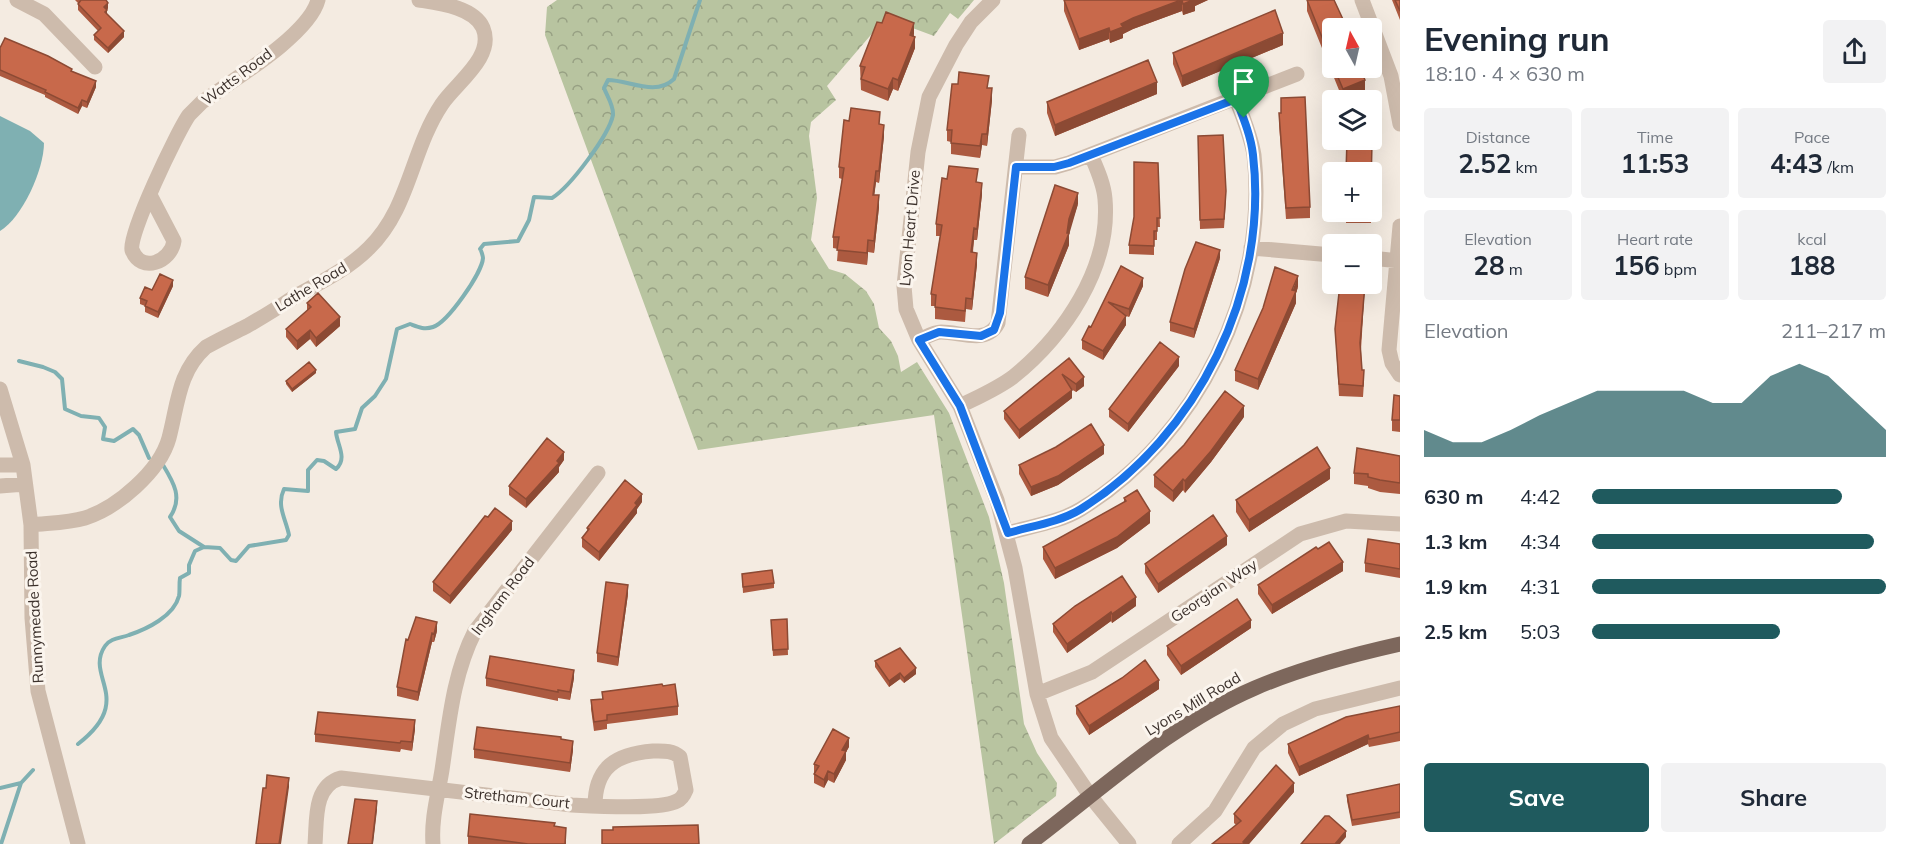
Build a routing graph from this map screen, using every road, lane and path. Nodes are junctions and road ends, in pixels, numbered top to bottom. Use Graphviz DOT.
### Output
graph roads {
  1 [pos="318,0"];
  2 [pos="419,0"];
  3 [pos="993,0"];
  4 [pos="1362,0"];
  5 [pos="18,1"];
  6 [pos="95,67"];
  7 [pos="1297,74"];
  8 [pos="1236,99"];
  9 [pos="1400,124"];
  10 [pos="1019,135"];
  11 [pos="1091,155"];
  12 [pos="1016,167"];
  13 [pos="150,195"];
  14 [pos="1400,226"];
  15 [pos="1251,248"];
  16 [pos="1322,254"];
  17 [pos="1382,259"];
  18 [pos="1399,261"];
  19 [pos="919,340"];
  20 [pos="1400,375"];
  21 [pos="0,389"];
  22 [pos="960,406"];
  23 [pos="0,465"];
  24 [pos="23,465"];
  25 [pos="598,473"];
  26 [pos="25,484"];
  27 [pos="0,486"];
  28 [pos="1400,524"];
  29 [pos="31,525"];
  30 [pos="1008,533"];
  31 [pos="1400,644"];
  32 [pos="1400,688"];
  33 [pos="1037,694"];
  34 [pos="439,790"];
  35 [pos="1091,797"];
  36 [pos="595,806"];
  37 [pos="78,844"];
  38 [pos="315,844"];
  39 [pos="433,844"];
  40 [pos="1029,844"];
  41 [pos="1130,844"];
  42 [pos="1179,844"];
  1 -- 13 [label="street, Watts Road"];
  2 -- 29 [label="street, Lathe Road"];
  3 -- 19 [label="street, Lyon Heart Drive"];
  4 -- 9 [label="street"];
  5 -- 6 [label="street"];
  7 -- 8 [label="street"];
  8 -- 11 [label="street"];
  8 -- 15 [label="street"];
  10 -- 12 [label="street"];
  11 -- 12 [label="street"];
  11 -- 22 [label="street"];
  12 -- 19 [label="street"];
  14 -- 18 [label="street"];
  15 -- 16 [label="street"];
  15 -- 30 [label="street"];
  17 -- 18 [label="street"];
  18 -- 20 [label="street"];
  19 -- 22 [label="street, Lyon Heart Drive"];
  21 -- 24 [label="street, Runnymeade Road"];
  22 -- 30 [label="street, Lyon Heart Drive"];
  23 -- 24 [label="street"];
  24 -- 26 [label="street, Runnymeade Road"];
  25 -- 34 [label="street, Ingham Road"];
  26 -- 27 [label="street"];
  26 -- 29 [label="street, Runnymeade Road"];
  28 -- 33 [label="street, Georgian Way"];
  29 -- 37 [label="street, Runnymeade Road"];
  30 -- 33 [label="street, Lyon Heart Drive"];
  31 -- 35 [label="main road, Lyons Mill Road"];
  32 -- 42 [label="street"];
  33 -- 35 [label="street, Lyon Heart Drive"];
  34 -- 36 [label="street, Stretham Court"];
  34 -- 38 [label="street, Stretham Court"];
  34 -- 39 [label="street, Ingham Road"];
  35 -- 40 [label="main road, Lyons Mill Road"];
  35 -- 41 [label="street, Lyon Heart Drive"];
  36 -- 36 [label="street, Stretham Court"];
}
